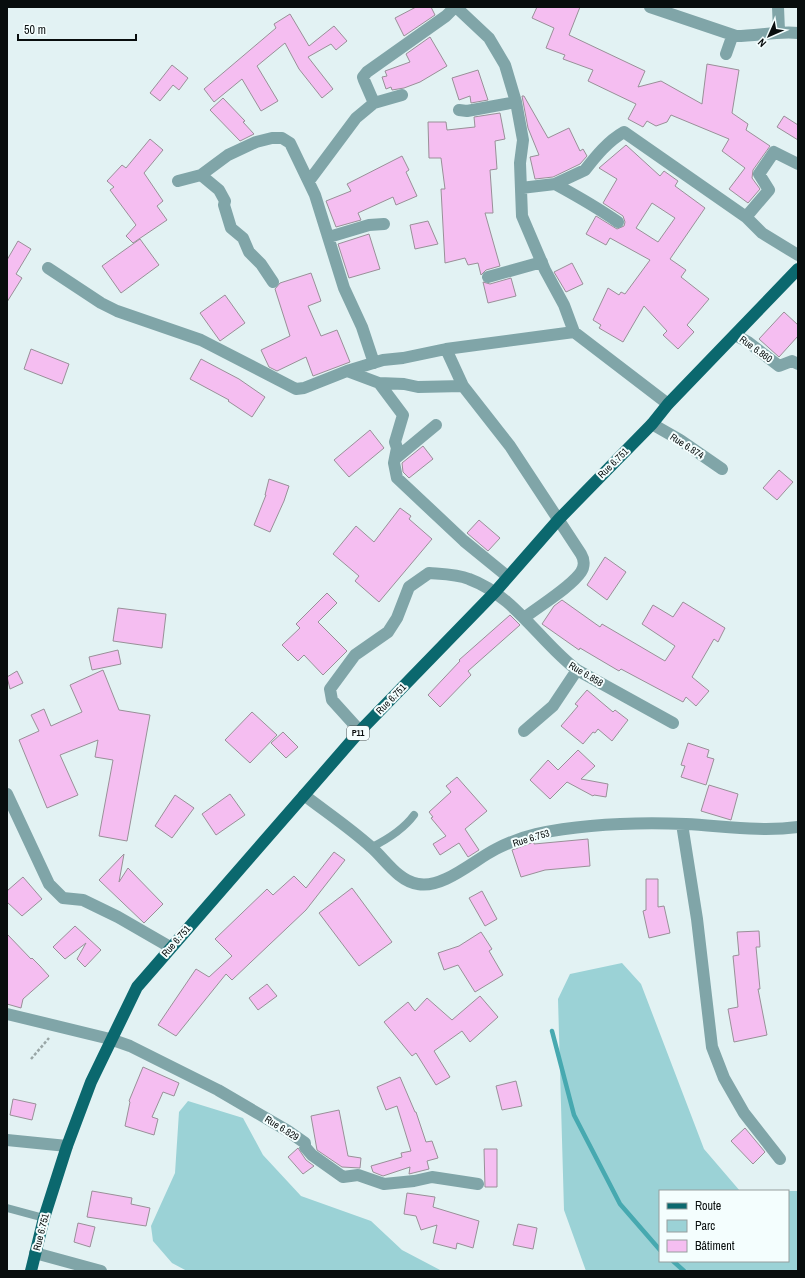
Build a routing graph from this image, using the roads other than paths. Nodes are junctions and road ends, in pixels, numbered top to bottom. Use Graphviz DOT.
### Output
graph roads {
  1 [pos="456,7"];
  2 [pos="650,7"];
  3 [pos="778,7"];
  4 [pos="779,31"];
  5 [pos="798,33"];
  6 [pos="736,36"];
  7 [pos="726,54"];
  8 [pos="402,95"];
  9 [pos="516,102"];
  10 [pos="374,103"];
  11 [pos="458,110"];
  12 [pos="798,164"];
  13 [pos="201,175"];
  14 [pos="178,181"];
  15 [pos="309,181"];
  16 [pos="555,184"];
  17 [pos="520,188"];
  18 [pos="746,217"];
  19 [pos="618,222"];
  20 [pos="384,224"];
  21 [pos="329,237"];
  22 [pos="798,255"];
  23 [pos="542,262"];
  24 [pos="48,268"];
  25 [pos="798,269"];
  26 [pos="488,277"];
  27 [pos="272,282"];
  28 [pos="574,332"];
  29 [pos="735,335"];
  30 [pos="446,349"];
  31 [pos="374,363"];
  32 [pos="798,364"];
  33 [pos="347,371"];
  34 [pos="379,383"];
  35 [pos="463,386"];
  36 [pos="668,404"];
  37 [pos="652,424"];
  38 [pos="436,425"];
  39 [pos="395,459"];
  40 [pos="722,469"];
  41 [pos="558,519"];
  42 [pos="507,576"];
  43 [pos="495,592"];
  44 [pos="524,618"];
  45 [pos="577,670"];
  46 [pos="673,723"];
  47 [pos="360,731"];
  48 [pos="524,732"];
  49 [pos="7,794"];
  50 [pos="304,795"];
  51 [pos="414,815"];
  52 [pos="682,824"];
  53 [pos="798,827"];
  54 [pos="372,847"];
  55 [pos="170,947"];
  56 [pos="7,1014"];
  57 [pos="110,1039"];
  58 [pos="7,1140"];
  59 [pos="67,1146"];
  60 [pos="780,1159"];
  61 [pos="478,1184"];
  62 [pos="7,1208"];
  63 [pos="44,1218"];
  64 [pos="36,1253"];
  65 [pos="31,1271"];
  66 [pos="101,1271"];
  1 -- 9 [label="street"];
  1 -- 10 [label="street"];
  2 -- 6 [label="street"];
  3 -- 4 [label="street"];
  4 -- 5 [label="street"];
  4 -- 6 [label="street"];
  6 -- 7 [label="street"];
  8 -- 10 [label="street"];
  9 -- 11 [label="street"];
  9 -- 17 [label="street"];
  10 -- 15 [label="street"];
  12 -- 18 [label="street"];
  13 -- 14 [label="street"];
  13 -- 15 [label="street"];
  13 -- 27 [label="street"];
  15 -- 21 [label="street"];
  16 -- 17 [label="street"];
  16 -- 18 [label="street"];
  16 -- 19 [label="street"];
  17 -- 23 [label="street"];
  18 -- 22 [label="street"];
  20 -- 21 [label="street"];
  21 -- 31 [label="street"];
  23 -- 26 [label="street"];
  23 -- 28 [label="street"];
  24 -- 33 [label="street"];
  25 -- 29 [label="main road, Rue 6.751 / P11"];
  28 -- 30 [label="street"];
  28 -- 36 [label="street"];
  29 -- 32 [label="street, Rue 6.860"];
  29 -- 36 [label="main road, Rue 6.751 / P11"];
  30 -- 31 [label="street"];
  30 -- 35 [label="street"];
  31 -- 33 [label="street"];
  33 -- 34 [label="street"];
  34 -- 35 [label="street"];
  34 -- 39 [label="street"];
  35 -- 41 [label="street"];
  36 -- 37 [label="main road, Rue 6.751 / P11"];
  37 -- 40 [label="street, Rue 6.874"];
  37 -- 41 [label="main road, Rue 6.751 / P11"];
  38 -- 39 [label="street"];
  39 -- 42 [label="street"];
  41 -- 42 [label="main road, Rue 6.751 / P11"];
  41 -- 44 [label="street"];
  42 -- 43 [label="main road, Rue 6.751 / P11"];
  43 -- 44 [label="street, Rue 6.858"];
  43 -- 47 [label="main road, Rue 6.751 / P11"];
  43 -- 47 [label="street, Rue 6.858"];
  44 -- 45 [label="street, Rue 6.858"];
  45 -- 46 [label="street, Rue 6.858"];
  45 -- 48 [label="street"];
  47 -- 50 [label="main road, Rue 6.751 / P11"];
  49 -- 55 [label="street"];
  50 -- 54 [label="street, Rue 6.753"];
  50 -- 55 [label="main road, Rue 6.751 / P11"];
  51 -- 54 [label="lane"];
  52 -- 53 [label="street, Rue 6.753"];
  52 -- 54 [label="street, Rue 6.753"];
  52 -- 60 [label="street"];
  55 -- 57 [label="main road, Rue 6.751 / P11"];
  56 -- 57 [label="street, Rue 6.829"];
  57 -- 59 [label="main road, Rue 6.751 / P11"];
  57 -- 61 [label="street, Rue 6.829"];
  58 -- 59 [label="street"];
  59 -- 63 [label="main road, Rue 6.751 / P11"];
  62 -- 63 [label="lane"];
  63 -- 64 [label="main road, Rue 6.751 / P11"];
  64 -- 65 [label="main road, Rue 6.751 / P11"];
  64 -- 66 [label="street"];
}
